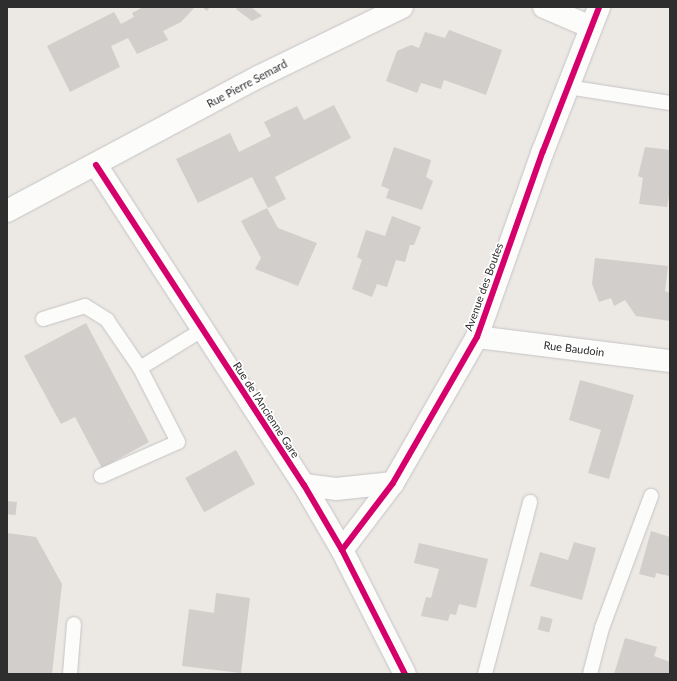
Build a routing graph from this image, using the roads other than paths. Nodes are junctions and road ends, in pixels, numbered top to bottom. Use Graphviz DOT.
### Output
graph roads {
  1 [pos="402,7"];
  2 [pos="544,7"];
  3 [pos="598,7"];
  4 [pos="591,27"];
  5 [pos="568,87"];
  6 [pos="670,103"];
  7 [pos="96,165"];
  8 [pos="7,211"];
  9 [pos="43,319"];
  10 [pos="202,330"];
  11 [pos="477,338"];
  12 [pos="670,361"];
  13 [pos="140,368"];
  14 [pos="101,476"];
  15 [pos="393,483"];
  16 [pos="304,485"];
  17 [pos="651,496"];
  18 [pos="530,502"];
  19 [pos="342,550"];
  20 [pos="74,624"];
  21 [pos="70,674"];
  22 [pos="405,674"];
  23 [pos="485,674"];
  24 [pos="590,674"];
  1 -- 7 [label="street, Rue Pierre Semard"];
  2 -- 4 [label="street"];
  3 -- 4 [label="street, Avenue des Boutes"];
  4 -- 5 [label="street, Avenue des Boutes"];
  5 -- 6 [label="lane"];
  5 -- 11 [label="street, Avenue des Boutes"];
  7 -- 8 [label="street, Rue Pierre Semard"];
  7 -- 10 [label="street, Rue de l'Ancienne Gare"];
  9 -- 13 [label="lane"];
  10 -- 13 [label="lane"];
  10 -- 16 [label="street, Rue de l'Ancienne Gare"];
  11 -- 12 [label="street, Rue Baudoin"];
  11 -- 15 [label="street, Avenue des Boutes"];
  13 -- 14 [label="lane"];
  15 -- 16 [label="street"];
  15 -- 19 [label="street, Avenue des Boutes"];
  16 -- 19 [label="street, Rue de l'Ancienne Gare"];
  17 -- 24 [label="lane"];
  18 -- 23 [label="lane"];
  19 -- 22 [label="street, Rue de l'Ancienne Gare"];
  20 -- 21 [label="lane"];
}
